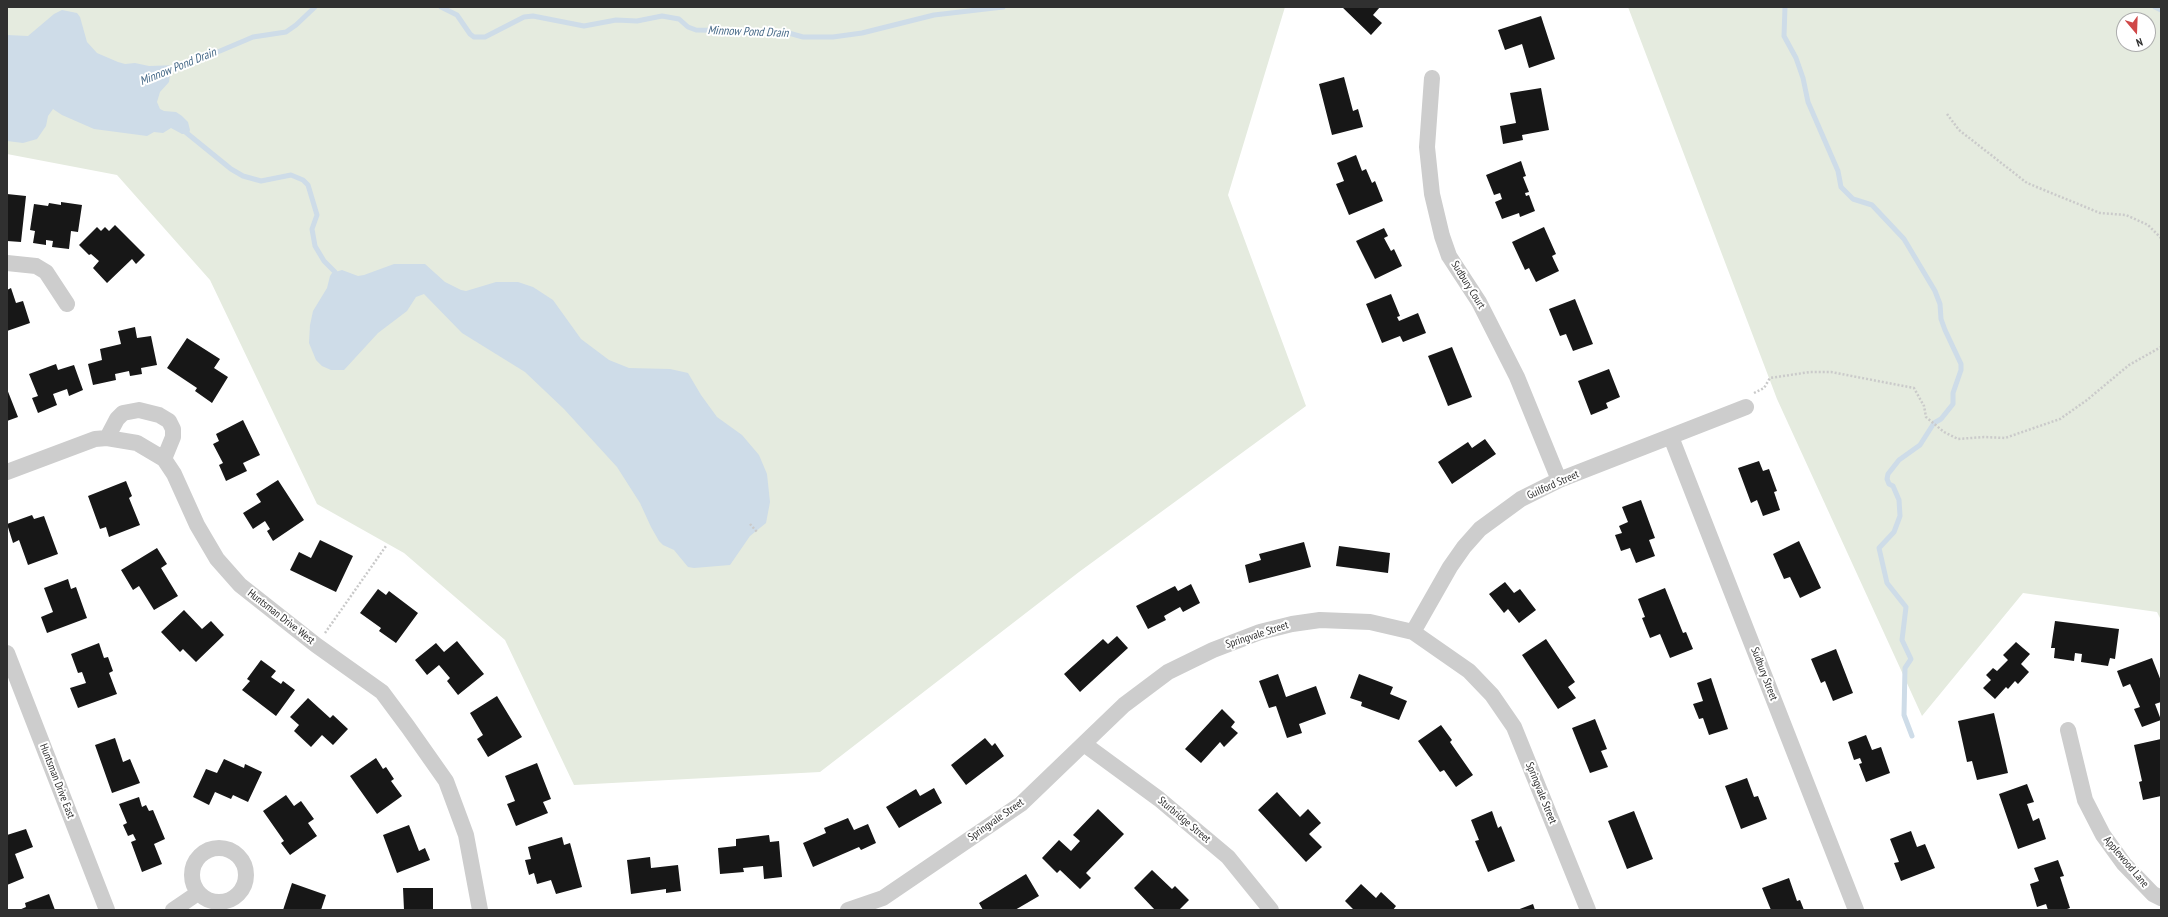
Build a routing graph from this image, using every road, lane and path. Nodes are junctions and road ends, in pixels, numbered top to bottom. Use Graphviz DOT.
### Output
graph roads {
  1 [pos="1432,78"];
  2 [pos="1947,114"];
  3 [pos="2161,238"];
  4 [pos="7,263"];
  5 [pos="67,304"];
  6 [pos="2161,347"];
  7 [pos="1746,407"];
  8 [pos="1671,437"];
  9 [pos="107,438"];
  10 [pos="164,459"];
  11 [pos="7,472"];
  12 [pos="1559,480"];
  13 [pos="750,524"];
  14 [pos="758,533"];
  15 [pos="386,546"];
  16 [pos="1413,632"];
  17 [pos="316,645"];
  18 [pos="7,653"];
  19 [pos="2068,730"];
  20 [pos="1084,744"];
  21 [pos="198,893"];
  22 [pos="2161,898"];
  23 [pos="107,910"];
  24 [pos="173,910"];
  25 [pos="480,910"];
  26 [pos="848,910"];
  27 [pos="1271,910"];
  28 [pos="1588,910"];
  29 [pos="1856,910"];
  1 -- 12 [label="street, Sudbury Court"];
  2 -- 3 [label="path"];
  4 -- 5 [label="street"];
  6 -- 7 [label="path"];
  7 -- 8 [label="street, Guilford Street"];
  8 -- 12 [label="street, Guilford Street"];
  8 -- 29 [label="street, Sudbury Street"];
  9 -- 10 [label="street, Huntsman Drive West"];
  9 -- 10 [label="street"];
  9 -- 11 [label="street, Huntsman Drive West"];
  10 -- 17 [label="street, Huntsman Drive West"];
  12 -- 16 [label="street, Guilford Street"];
  13 -- 14 [label="path"];
  15 -- 17 [label="path"];
  16 -- 20 [label="street, Springvale Street"];
  16 -- 28 [label="street, Springvale Street"];
  17 -- 25 [label="street, Huntsman Drive West"];
  18 -- 23 [label="street, Huntsman Drive East"];
  19 -- 22 [label="street, Applewood Lane"];
  20 -- 26 [label="street, Springvale Street"];
  20 -- 27 [label="street, Sturbridge Street"];
  21 -- 24 [label="street"];
}
